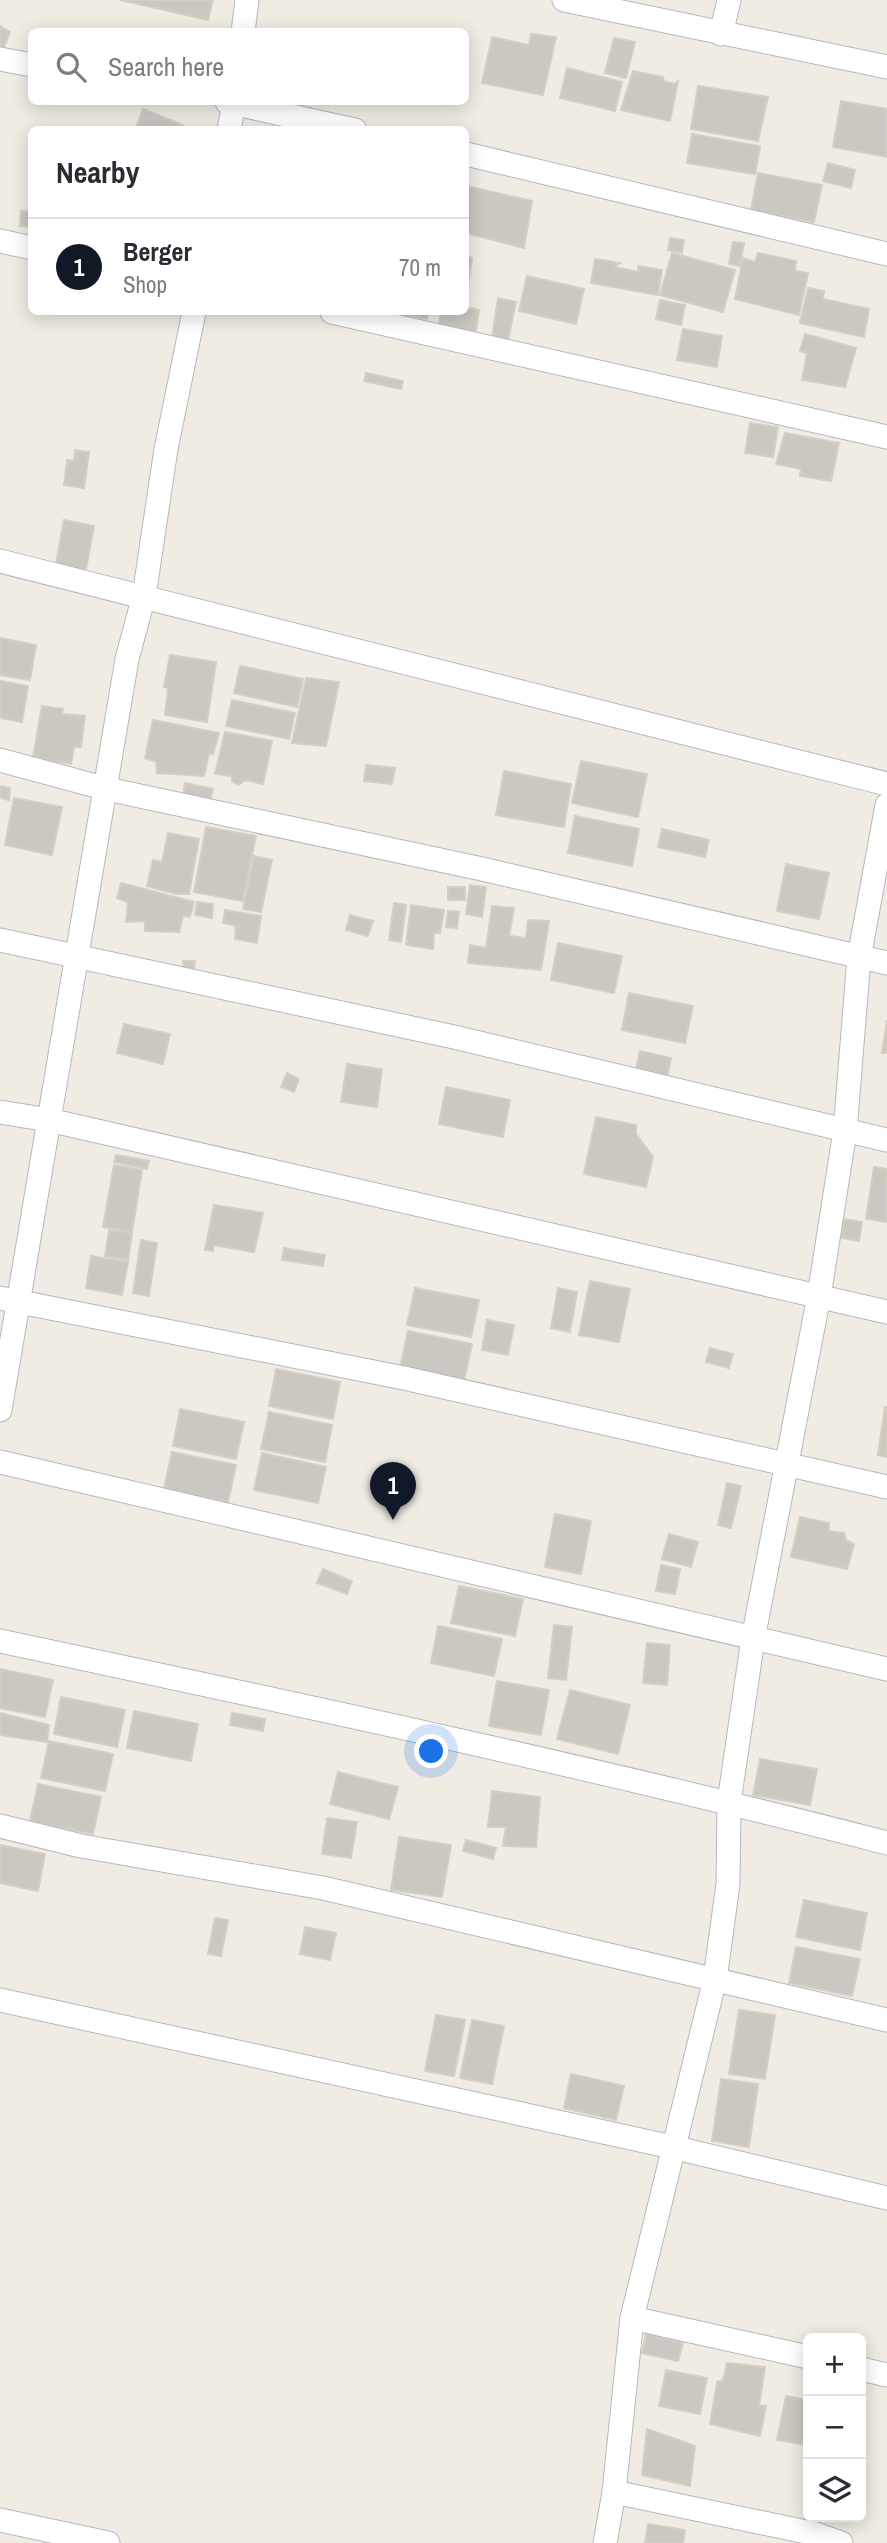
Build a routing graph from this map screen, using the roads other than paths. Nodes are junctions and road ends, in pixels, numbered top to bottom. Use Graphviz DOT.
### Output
graph roads {
  1 [pos="247,0"];
  2 [pos="729,0"];
  3 [pos="577,1"];
  4 [pos="244,28"];
  5 [pos="721,34"];
  6 [pos="0,59"];
  7 [pos="28,64"];
  8 [pos="887,67"];
  9 [pos="232,105"];
  10 [pos="245,105"];
  11 [pos="229,126"];
  12 [pos="337,126"];
  13 [pos="469,155"];
  14 [pos="0,241"];
  15 [pos="28,247"];
  16 [pos="887,254"];
  17 [pos="193,315"];
  18 [pos="345,315"];
  19 [pos="887,437"];
  20 [pos="0,561"];
  21 [pos="144,596"];
  22 [pos="0,760"];
  23 [pos="887,784"];
  24 [pos="107,789"];
  25 [pos="887,805"];
  26 [pos="0,940"];
  27 [pos="78,955"];
  28 [pos="859,958"];
  29 [pos="887,963"];
  30 [pos="0,1112"];
  31 [pos="49,1120"];
  32 [pos="845,1131"];
  33 [pos="887,1140"];
  34 [pos="819,1296"];
  35 [pos="8,1300"];
  36 [pos="887,1312"];
  37 [pos="0,1410"];
  38 [pos="0,1462"];
  39 [pos="788,1464"];
  40 [pos="887,1487"];
  41 [pos="753,1639"];
  42 [pos="0,1641"];
  43 [pos="887,1669"];
  44 [pos="729,1802"];
  45 [pos="0,1826"];
  46 [pos="887,1843"];
  47 [pos="715,1979"];
  48 [pos="0,2000"];
  49 [pos="887,2020"];
  50 [pos="672,2147"];
  51 [pos="887,2198"];
  52 [pos="632,2318"];
  53 [pos="803,2356"];
  54 [pos="866,2370"];
  55 [pos="887,2375"];
  56 [pos="614,2492"];
  57 [pos="0,2520"];
  58 [pos="108,2543"];
  59 [pos="605,2543"];
  60 [pos="841,2543"];
  1 -- 4 [label="street"];
  2 -- 5 [label="street"];
  3 -- 5 [label="street"];
  5 -- 8 [label="street"];
  6 -- 7 [label="street"];
  9 -- 11 [label="street"];
  10 -- 12 [label="street"];
  13 -- 16 [label="street"];
  14 -- 15 [label="street"];
  17 -- 21 [label="street"];
  18 -- 19 [label="street"];
  20 -- 21 [label="street"];
  21 -- 23 [label="street"];
  21 -- 24 [label="street"];
  22 -- 24 [label="street"];
  24 -- 27 [label="street"];
  24 -- 28 [label="street"];
  25 -- 28 [label="street"];
  26 -- 27 [label="street"];
  27 -- 31 [label="street"];
  27 -- 32 [label="street"];
  28 -- 29 [label="street"];
  28 -- 32 [label="street"];
  30 -- 31 [label="street"];
  31 -- 34 [label="street"];
  31 -- 35 [label="street"];
  32 -- 33 [label="street"];
  32 -- 34 [label="street"];
  34 -- 36 [label="street"];
  34 -- 39 [label="street"];
  35 -- 37 [label="street"];
  35 -- 39 [label="street"];
  38 -- 41 [label="street"];
  39 -- 40 [label="street"];
  39 -- 41 [label="street"];
  41 -- 43 [label="street"];
  41 -- 44 [label="street"];
  42 -- 44 [label="street"];
  44 -- 46 [label="street"];
  44 -- 47 [label="street"];
  45 -- 47 [label="street"];
  47 -- 49 [label="street"];
  47 -- 50 [label="street"];
  48 -- 50 [label="street"];
  50 -- 51 [label="street"];
  50 -- 52 [label="street"];
  52 -- 53 [label="street"];
  52 -- 56 [label="street"];
  54 -- 55 [label="street"];
  56 -- 59 [label="street"];
  56 -- 60 [label="street"];
  57 -- 58 [label="street"];
}
